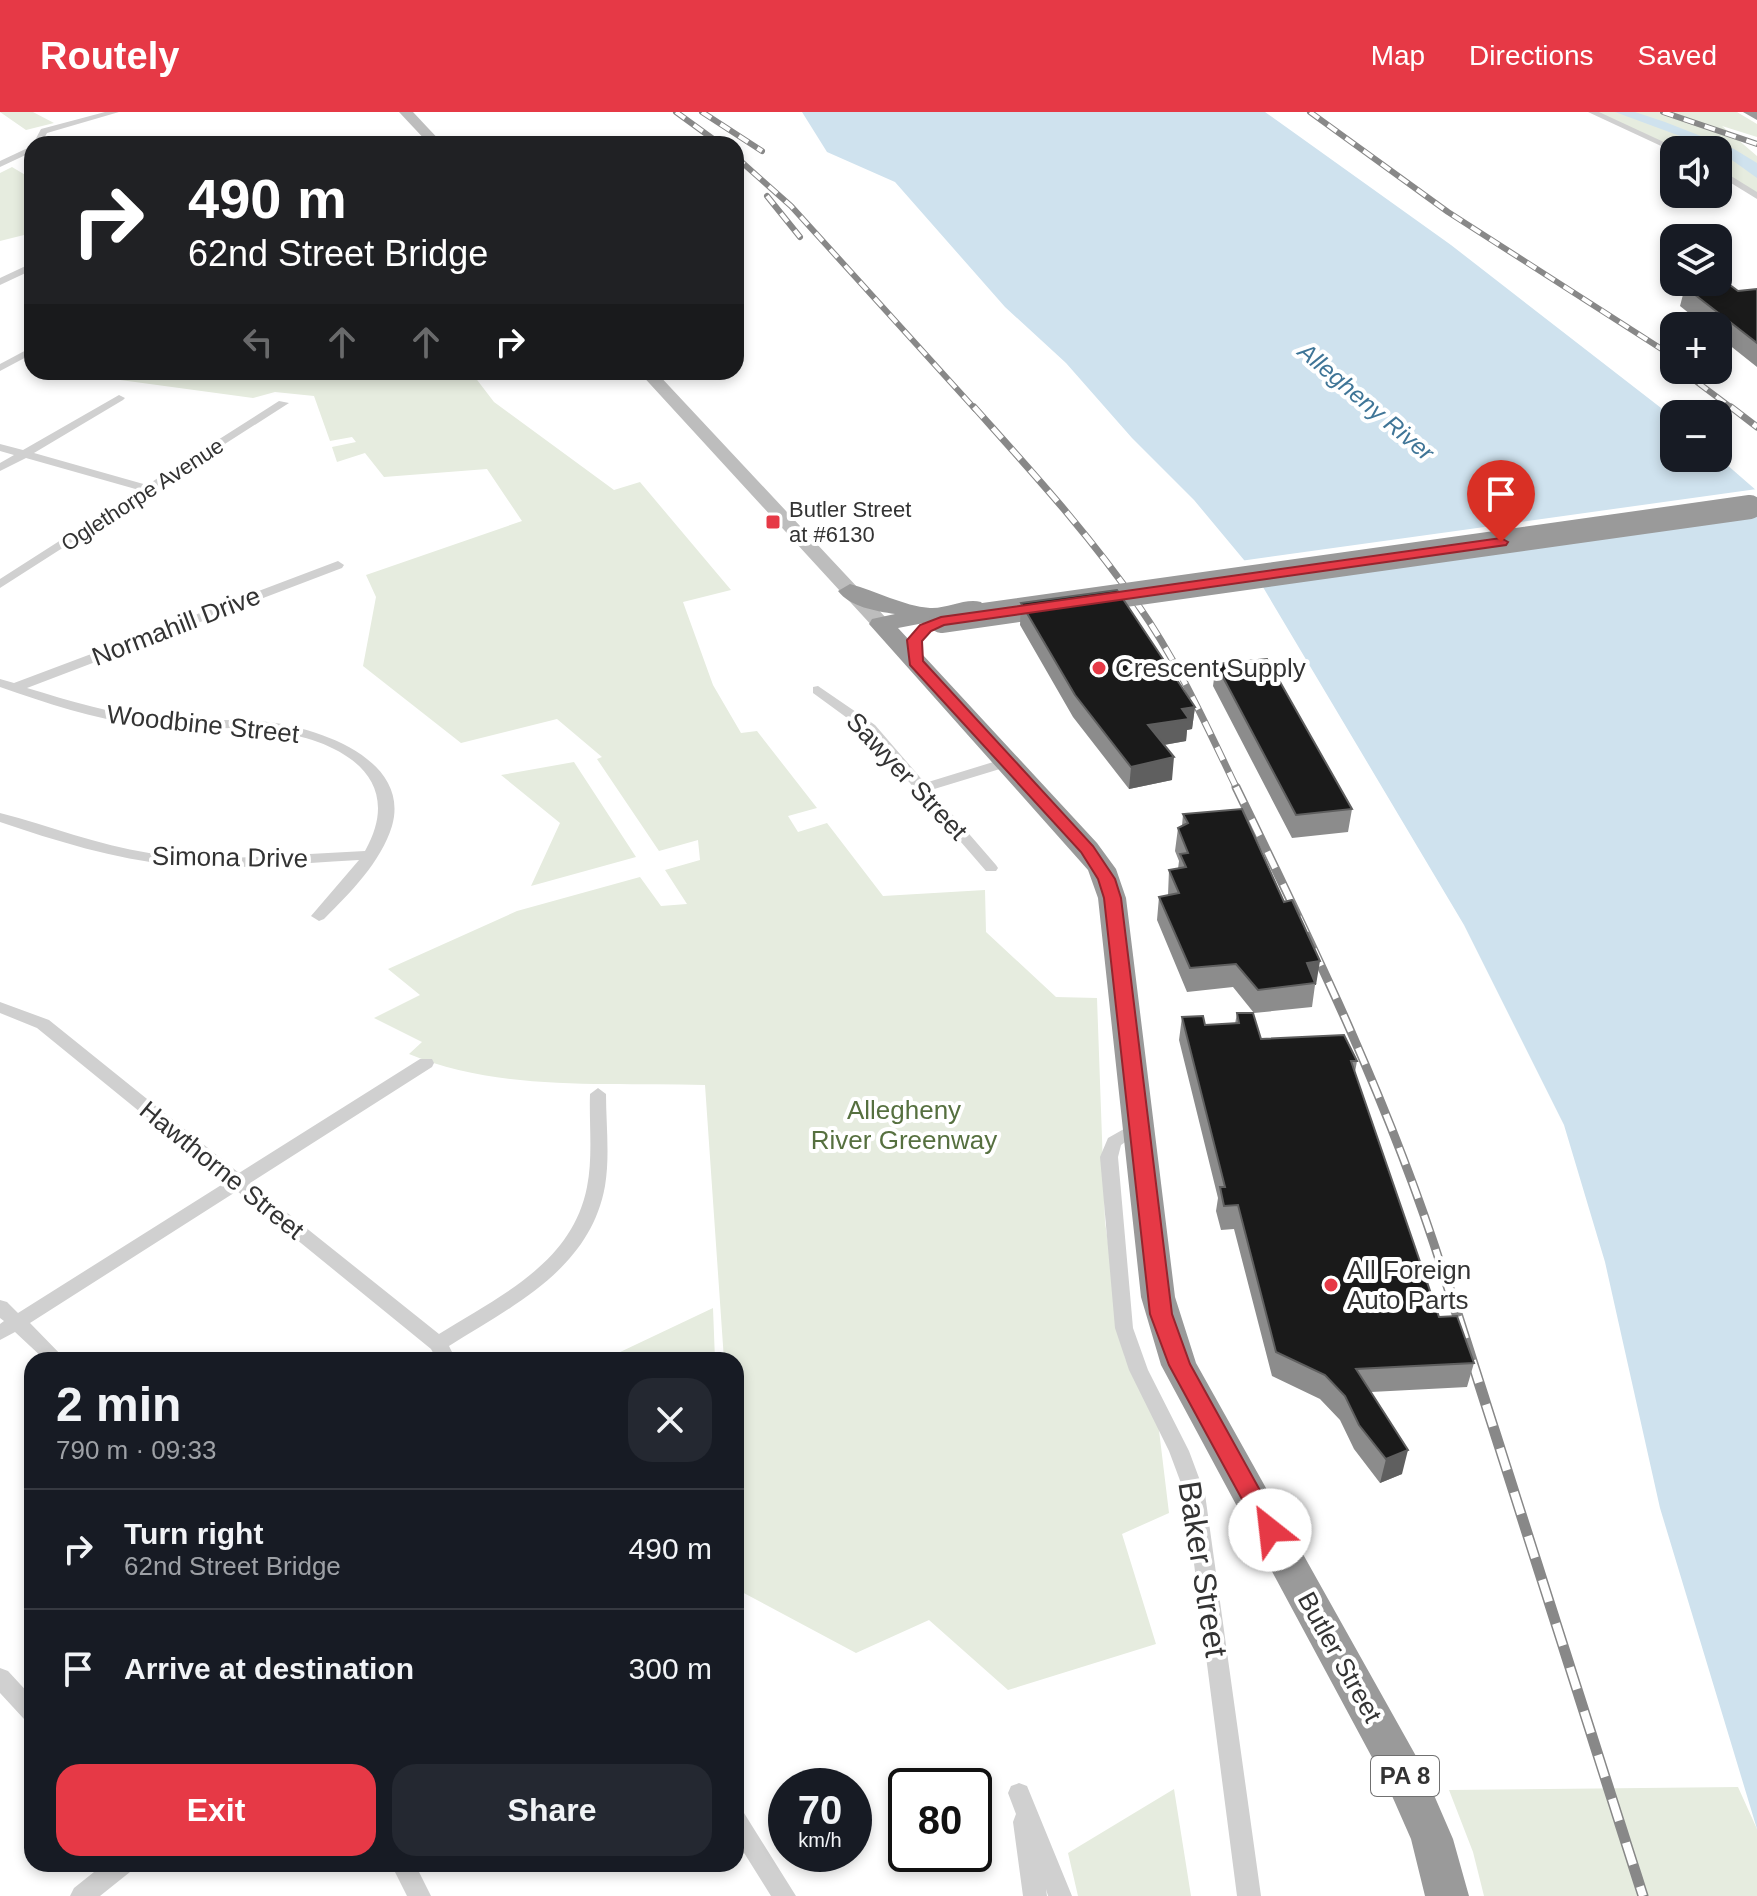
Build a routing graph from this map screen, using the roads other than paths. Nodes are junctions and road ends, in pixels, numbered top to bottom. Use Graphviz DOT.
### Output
graph roads {
  1 [pos="115,112"];
  2 [pos="406,112"];
  3 [pos="1592,112"];
  4 [pos="1751,112"];
  5 [pos="1757,115"];
  6 [pos="41,136"];
  7 [pos="428,136"];
  8 [pos="1660,142"];
  9 [pos="24,153"];
  10 [pos="0,164"];
  11 [pos="1732,180"];
  12 [pos="1757,196"];
  13 [pos="24,270"];
  14 [pos="0,282"];
  15 [pos="24,354"];
  16 [pos="0,368"];
  17 [pos="654,380"];
  18 [pos="119,398"];
  19 [pos="283,403"];
  20 [pos="0,447"];
  21 [pos="25,454"];
  22 [pos="0,468"];
  23 [pos="149,489"];
  24 [pos="1754,502"];
  25 [pos="338,565"];
  26 [pos="0,584"];
  27 [pos="850,591"];
  28 [pos="923,619"];
  29 [pos="881,624"];
  30 [pos="915,662"];
  31 [pos="7,685"];
  32 [pos="818,690"];
  33 [pos="1008,762"];
  34 [pos="922,788"];
  35 [pos="7,820"];
  36 [pos="0,832"];
  37 [pos="369,855"];
  38 [pos="991,868"];
  39 [pos="319,916"];
  40 [pos="0,1007"];
  41 [pos="426,1063"];
  42 [pos="598,1094"];
  43 [pos="1138,1127"];
  44 [pos="238,1184"];
  45 [pos="0,1307"];
  46 [pos="17,1323"];
  47 [pos="0,1333"];
  48 [pos="48,1352"];
  49 [pos="442,1352"];
  50 [pos="0,1678"];
  51 [pos="24,1704"];
  52 [pos="744,1833"];
  53 [pos="112,1872"];
  54 [pos="407,1872"];
  55 [pos="82,1896"];
  56 [pos="419,1896"];
  57 [pos="784,1896"];
  58 [pos="1035,1896"];
  59 [pos="1060,1896"];
  60 [pos="1249,1896"];
  61 [pos="1447,1896"];
  1 -- 6 [label="street"];
  2 -- 7 [label="main road"];
  3 -- 8 [label="street"];
  4 -- 5 [label="highway"];
  9 -- 10 [label="street"];
  11 -- 12 [label="street"];
  13 -- 14 [label="street"];
  15 -- 16 [label="street"];
  17 -- 27 [label="main road, Butler Street"];
  18 -- 21 [label="street"];
  19 -- 23 [label="street, Oglethorpe Avenue"];
  20 -- 21 [label="street"];
  21 -- 22 [label="street"];
  21 -- 23 [label="street"];
  23 -- 26 [label="street, Oglethorpe Avenue"];
  24 -- 28 [label="highway, bridge"];
  25 -- 31 [label="street, Normahill Drive"];
  27 -- 28 [label="highway"];
  27 -- 29 [label="main road, Butler Street"];
  28 -- 29 [label="highway"];
  28 -- 30 [label="highway"];
  29 -- 30 [label="highway, Butler Street / PA 8"];
  30 -- 33 [label="highway, Butler Street / PA 8"];
  31 -- 37 [label="street, Woodbine Street"];
  32 -- 34 [label="street, Sawyer Street"];
  33 -- 34 [label="street"];
  33 -- 43 [label="highway, Butler Street / PA 8"];
  34 -- 38 [label="street, Sawyer Street"];
  35 -- 36 [label="street"];
  35 -- 37 [label="street, Simona Drive"];
  37 -- 39 [label="street, Woodbine Street"];
  40 -- 44 [label="street, Hawthorne Street"];
  41 -- 44 [label="street"];
  42 -- 49 [label="street"];
  43 -- 60 [label="street, Baker Street"];
  43 -- 61 [label="highway, Butler Street / PA 8"];
  44 -- 46 [label="street"];
  44 -- 49 [label="street, Hawthorne Street"];
  45 -- 46 [label="street"];
  46 -- 47 [label="street"];
  46 -- 48 [label="street"];
  50 -- 51 [label="street"];
  52 -- 57 [label="street"];
  53 -- 55 [label="street"];
  54 -- 56 [label="street"];
  58 -- 59 [label="street"];
}
